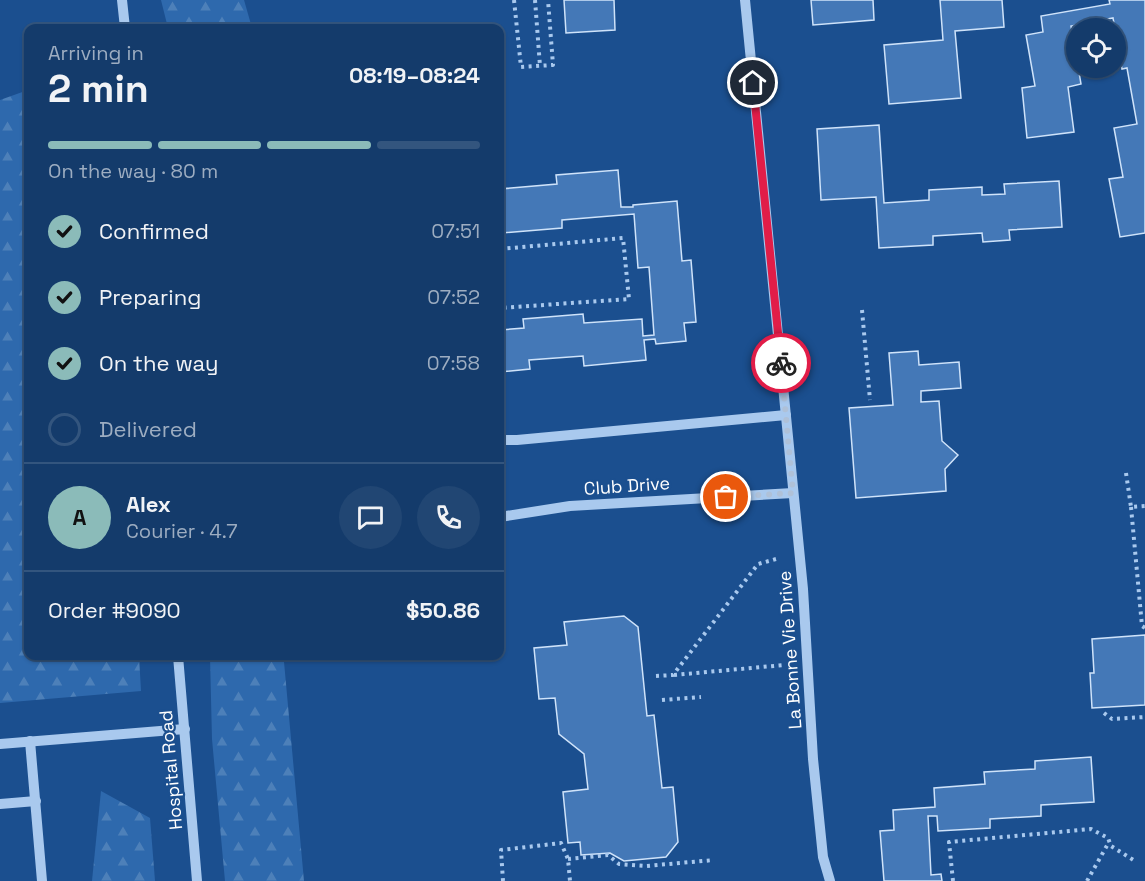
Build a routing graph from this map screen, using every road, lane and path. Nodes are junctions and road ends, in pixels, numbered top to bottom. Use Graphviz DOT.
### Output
graph roads {
  1 [pos="122,0"];
  2 [pos="514,0"];
  3 [pos="535,0"];
  4 [pos="548,0"];
  5 [pos="745,0"];
  6 [pos="125,24"];
  7 [pos="540,66"];
  8 [pos="504,249"];
  9 [pos="504,308"];
  10 [pos="862,310"];
  11 [pos="870,400"];
  12 [pos="786,415"];
  13 [pos="504,440"];
  14 [pos="1126,473"];
  15 [pos="793,493"];
  16 [pos="1145,506"];
  17 [pos="1131,507"];
  18 [pos="504,517"];
  19 [pos="776,559"];
  20 [pos="1145,628"];
  21 [pos="178,660"];
  22 [pos="784,665"];
  23 [pos="673,675"];
  24 [pos="656,676"];
  25 [pos="701,697"];
  26 [pos="663,700"];
  27 [pos="1104,712"];
  28 [pos="1145,717"];
  29 [pos="185,729"];
  30 [pos="30,741"];
  31 [pos="0,744"];
  32 [pos="36,801"];
  33 [pos="0,804"];
  34 [pos="1110,842"];
  35 [pos="568,859"];
  36 [pos="714,860"];
  37 [pos="1135,861"];
  38 [pos="42,881"];
  39 [pos="197,881"];
  40 [pos="503,881"];
  41 [pos="570,881"];
  42 [pos="830,881"];
  43 [pos="953,881"];
  44 [pos="1087,881"];
  1 -- 6 [label="street"];
  2 -- 7 [label="path"];
  3 -- 7 [label="path"];
  4 -- 7 [label="path"];
  5 -- 12 [label="street, La Bonne Vie Drive"];
  8 -- 9 [label="path"];
  10 -- 11 [label="path"];
  12 -- 13 [label="street"];
  12 -- 15 [label="street, La Bonne Vie Drive"];
  14 -- 17 [label="path"];
  15 -- 18 [label="street, Club Drive"];
  15 -- 42 [label="street, La Bonne Vie Drive"];
  16 -- 17 [label="path"];
  17 -- 20 [label="path"];
  19 -- 23 [label="path"];
  21 -- 29 [label="street, Hospital Road"];
  22 -- 23 [label="path"];
  23 -- 24 [label="path"];
  25 -- 26 [label="path"];
  27 -- 28 [label="path"];
  29 -- 30 [label="street"];
  29 -- 39 [label="street, Hospital Road"];
  30 -- 31 [label="street"];
  30 -- 32 [label="street"];
  32 -- 33 [label="street"];
  32 -- 38 [label="street"];
  34 -- 37 [label="path"];
  34 -- 43 [label="path"];
  34 -- 44 [label="path"];
  35 -- 36 [label="path"];
  35 -- 40 [label="path"];
  35 -- 41 [label="path"];
}
